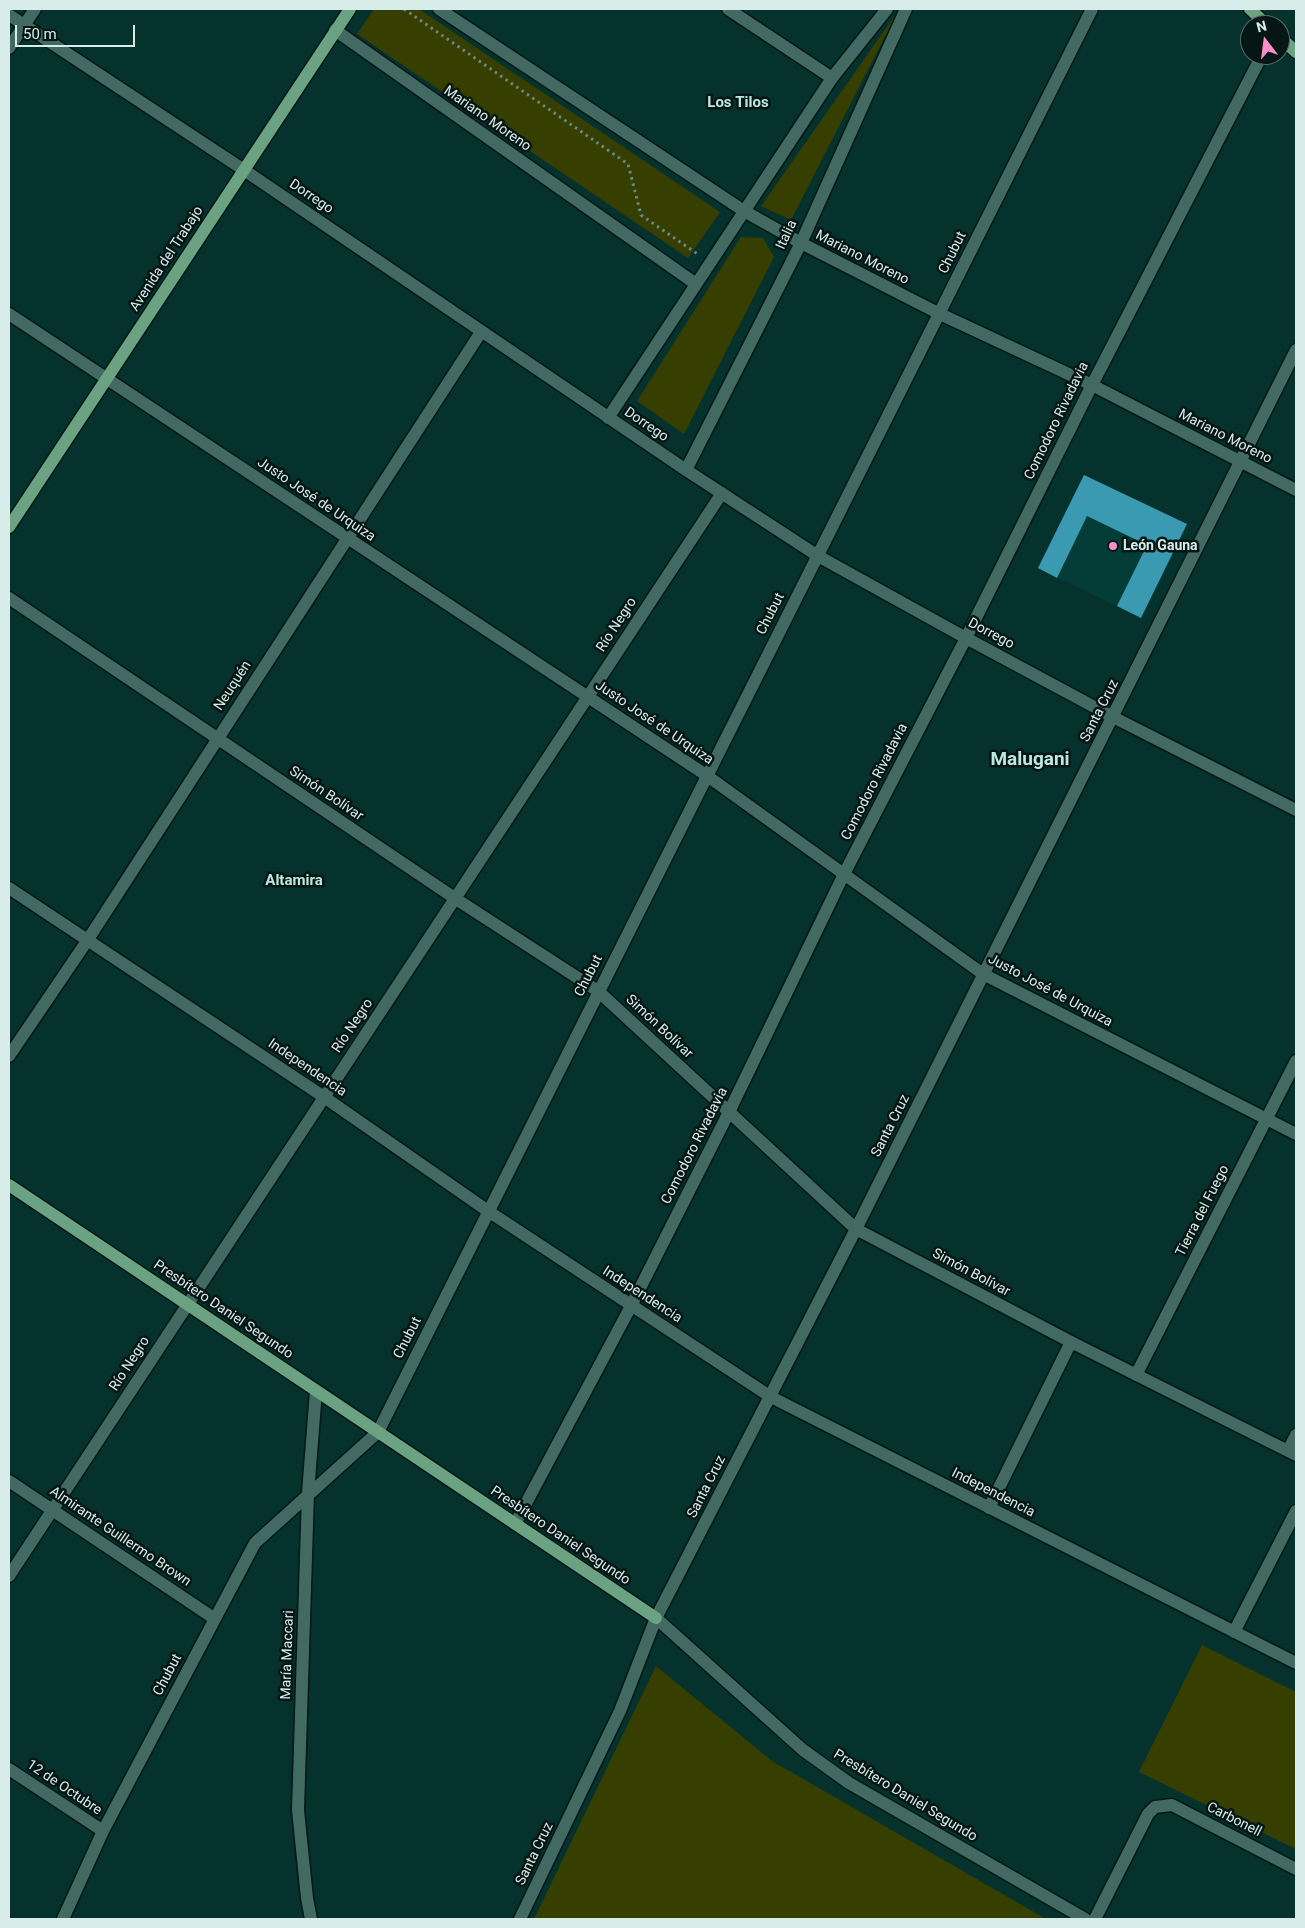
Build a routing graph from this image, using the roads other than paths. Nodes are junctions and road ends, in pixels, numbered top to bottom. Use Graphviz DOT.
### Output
graph roads {
  1 [pos="35,9"];
  2 [pos="350,9"];
  3 [pos="439,9"];
  4 [pos="728,9"];
  5 [pos="887,9"];
  6 [pos="906,9"];
  7 [pos="1092,9"];
  8 [pos="9,15"];
  9 [pos="24,25"];
  10 [pos="335,30"];
  11 [pos="9,48"];
  12 [pos="1257,65"];
  13 [pos="832,78"];
  14 [pos="244,170"];
  15 [pos="744,211"];
  16 [pos="801,243"];
  17 [pos="696,284"];
  18 [pos="9,314"];
  19 [pos="940,314"];
  20 [pos="481,332"];
  21 [pos="1296,350"];
  22 [pos="107,378"];
  23 [pos="1092,385"];
  24 [pos="608,418"];
  25 [pos="1240,462"];
  26 [pos="686,470"];
  27 [pos="1296,490"];
  28 [pos="722,493"];
  29 [pos="9,527"];
  30 [pos="347,539"];
  31 [pos="818,556"];
  32 [pos="9,598"];
  33 [pos="966,638"];
  34 [pos="588,697"];
  35 [pos="1113,717"];
  36 [pos="217,739"];
  37 [pos="706,775"];
  38 [pos="1296,810"];
  39 [pos="844,874"];
  40 [pos="9,888"];
  41 [pos="456,899"];
  42 [pos="87,941"];
  43 [pos="983,974"];
  44 [pos="598,991"];
  45 [pos="9,1056"];
  46 [pos="1296,1061"];
  47 [pos="324,1097"];
  48 [pos="729,1112"];
  49 [pos="1267,1119"];
  50 [pos="1296,1134"];
  51 [pos="9,1185"];
  52 [pos="488,1211"];
  53 [pos="856,1229"];
  54 [pos="187,1305"];
  55 [pos="631,1306"];
  56 [pos="1071,1342"];
  57 [pos="1136,1375"];
  58 [pos="316,1391"];
  59 [pos="771,1398"];
  60 [pos="378,1432"];
  61 [pos="1296,1435"];
  62 [pos="1292,1453"];
  63 [pos="9,1481"];
  64 [pos="308,1493"];
  65 [pos="989,1508"];
  66 [pos="52,1510"];
  67 [pos="1296,1511"];
  68 [pos="515,1524"];
  69 [pos="9,1576"];
  70 [pos="656,1618"];
  71 [pos="215,1619"];
  72 [pos="1234,1632"];
  73 [pos="1296,1663"];
  74 [pos="9,1768"];
  75 [pos="103,1832"];
  76 [pos="1296,1869"];
  77 [pos="63,1919"];
  78 [pos="311,1919"];
  79 [pos="520,1919"];
  80 [pos="1085,1919"];
  81 [pos="1095,1919"];
  1 -- 9 [label="street"];
  2 -- 10 [label="main road, Avenida del Trabajo"];
  3 -- 15 [label="street, Mariano Moreno"];
  4 -- 13 [label="street"];
  5 -- 13 [label="street"];
  6 -- 16 [label="street, Italia"];
  7 -- 19 [label="street, Chubut"];
  8 -- 9 [label="street, Dorrego"];
  9 -- 11 [label="street"];
  9 -- 14 [label="street, Dorrego"];
  10 -- 14 [label="main road, Avenida del Trabajo"];
  10 -- 17 [label="street, Mariano Moreno"];
  12 -- 23 [label="street, Comodoro Rivadavia"];
  13 -- 15 [label="street"];
  14 -- 20 [label="street, Dorrego"];
  14 -- 22 [label="main road, Avenida del Trabajo"];
  15 -- 16 [label="street, Mariano Moreno"];
  15 -- 17 [label="street"];
  16 -- 19 [label="street, Mariano Moreno"];
  16 -- 26 [label="street, Italia"];
  17 -- 24 [label="street"];
  18 -- 22 [label="street, Justo José de Urquiza"];
  19 -- 23 [label="street, Mariano Moreno"];
  19 -- 31 [label="street, Chubut"];
  20 -- 24 [label="street, Dorrego"];
  20 -- 30 [label="street, Neuquén"];
  21 -- 25 [label="street, Santa Cruz"];
  22 -- 29 [label="main road, Avenida del Trabajo"];
  22 -- 30 [label="street, Justo José de Urquiza"];
  23 -- 25 [label="street, Mariano Moreno"];
  23 -- 33 [label="street, Comodoro Rivadavia"];
  24 -- 26 [label="street, Dorrego"];
  25 -- 27 [label="street, Mariano Moreno"];
  25 -- 35 [label="street, Santa Cruz"];
  26 -- 28 [label="street, Dorrego"];
  28 -- 31 [label="street, Dorrego"];
  28 -- 34 [label="street, Río Negro"];
  30 -- 34 [label="street, Justo José de Urquiza"];
  30 -- 36 [label="street, Neuquén"];
  31 -- 33 [label="street, Dorrego"];
  31 -- 37 [label="street, Chubut"];
  32 -- 36 [label="street, Simón Bolívar"];
  33 -- 35 [label="street, Dorrego"];
  33 -- 39 [label="street, Comodoro Rivadavia"];
  34 -- 37 [label="street, Justo José de Urquiza"];
  34 -- 41 [label="street, Río Negro"];
  35 -- 38 [label="street, Dorrego"];
  35 -- 43 [label="street, Santa Cruz"];
  36 -- 41 [label="street, Simón Bolívar"];
  36 -- 42 [label="street, Neuquén"];
  37 -- 39 [label="street, Justo José de Urquiza"];
  37 -- 44 [label="street, Chubut"];
  39 -- 43 [label="street, Justo José de Urquiza"];
  39 -- 48 [label="street, Comodoro Rivadavia"];
  40 -- 42 [label="street, Independencia"];
  41 -- 44 [label="street, Simón Bolívar"];
  41 -- 47 [label="street, Río Negro"];
  42 -- 45 [label="street, Neuquén"];
  42 -- 47 [label="street, Independencia"];
  43 -- 49 [label="street, Justo José de Urquiza"];
  43 -- 53 [label="street, Santa Cruz"];
  44 -- 48 [label="street, Simón Bolívar"];
  44 -- 52 [label="street, Chubut"];
  46 -- 49 [label="street, Tierra del Fuego"];
  47 -- 52 [label="street, Independencia"];
  47 -- 54 [label="street, Río Negro"];
  48 -- 53 [label="street, Simón Bolívar"];
  48 -- 55 [label="street, Comodoro Rivadavia"];
  49 -- 50 [label="street, Justo José de Urquiza"];
  49 -- 57 [label="street, Tierra del Fuego"];
  51 -- 54 [label="main road, Presbítero Daniel Segundo"];
  52 -- 55 [label="street, Independencia"];
  52 -- 60 [label="street, Chubut"];
  53 -- 56 [label="street, Simón Bolívar"];
  53 -- 59 [label="street, Santa Cruz"];
  54 -- 58 [label="main road, Presbítero Daniel Segundo"];
  54 -- 66 [label="street, Río Negro"];
  55 -- 59 [label="street, Independencia"];
  55 -- 68 [label="street, Comodoro Rivadavia"];
  56 -- 57 [label="street, Simón Bolívar"];
  56 -- 65 [label="street"];
  57 -- 62 [label="street, Simón Bolívar"];
  58 -- 60 [label="main road, Presbítero Daniel Segundo"];
  58 -- 64 [label="street, María Maccari"];
  59 -- 65 [label="street, Independencia"];
  59 -- 70 [label="street, Santa Cruz"];
  60 -- 64 [label="street, Chubut"];
  60 -- 68 [label="main road, Presbítero Daniel Segundo"];
  61 -- 62 [label="street"];
  63 -- 66 [label="street, Almirante Guillermo Brown"];
  64 -- 71 [label="street, Chubut"];
  64 -- 78 [label="street, María Maccari"];
  65 -- 72 [label="street, Independencia"];
  66 -- 69 [label="street, Río Negro"];
  66 -- 71 [label="street, Almirante Guillermo Brown"];
  67 -- 72 [label="street"];
  68 -- 70 [label="main road, Presbítero Daniel Segundo"];
  70 -- 79 [label="street, Santa Cruz"];
  70 -- 80 [label="street, Presbítero Daniel Segundo"];
  71 -- 75 [label="street, Chubut"];
  72 -- 73 [label="street, Independencia"];
  74 -- 75 [label="street, 12 de Octubre"];
  75 -- 77 [label="street, Chubut"];
  76 -- 81 [label="street, Carbonell"];
}
